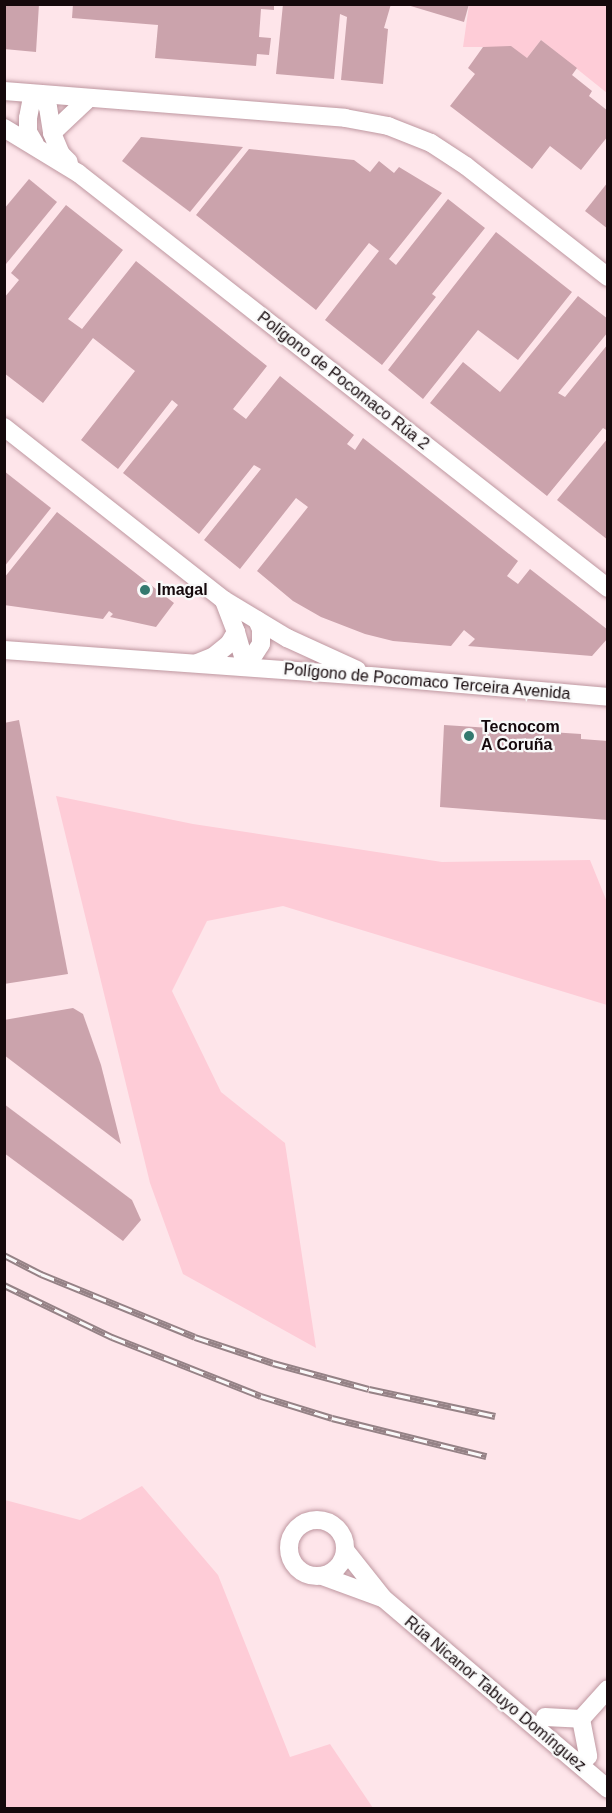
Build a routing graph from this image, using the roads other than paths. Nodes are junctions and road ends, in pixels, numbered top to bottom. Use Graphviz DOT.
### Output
graph roads {
  1 [pos="4,91"];
  2 [pos="41,94"];
  3 [pos="89,98"];
  4 [pos="4,128"];
  5 [pos="52,133"];
  6 [pos="35,144"];
  7 [pos="78,173"];
  8 [pos="608,277"];
  9 [pos="4,427"];
  10 [pos="608,588"];
  11 [pos="224,600"];
  12 [pos="257,620"];
  13 [pos="236,632"];
  14 [pos="4,645"];
  15 [pos="4,650"];
  16 [pos="27,651"];
  17 [pos="196,663"];
  18 [pos="246,667"];
  19 [pos="370,676"];
  20 [pos="608,697"];
  21 [pos="345,1550"];
  22 [pos="322,1576"];
  23 [pos="383,1598"];
  24 [pos="608,1689"];
  25 [pos="545,1718"];
  26 [pos="581,1719"];
  27 [pos="588,1756"];
  28 [pos="608,1789"];
  1 -- 2 [label="street"];
  2 -- 3 [label="street"];
  2 -- 5 [label="street, Polígono de Pocomaco Rúa 2"];
  2 -- 6 [label="street"];
  3 -- 5 [label="street"];
  3 -- 8 [label="street"];
  4 -- 6 [label="street, Polígono de Pocomaco Rúa 2"];
  5 -- 7 [label="street, Polígono de Pocomaco Rúa 2"];
  6 -- 7 [label="street, Polígono de Pocomaco Rúa 2"];
  7 -- 10 [label="street, Polígono de Pocomaco Rúa 2"];
  9 -- 11 [label="street"];
  11 -- 12 [label="street"];
  11 -- 13 [label="street"];
  12 -- 18 [label="street"];
  12 -- 19 [label="street"];
  13 -- 17 [label="street"];
  13 -- 18 [label="street"];
  14 -- 16 [label="street"];
  15 -- 16 [label="street, Polígono de Pocomaco Terceira Avenida"];
  16 -- 17 [label="street, Polígono de Pocomaco Terceira Avenida"];
  17 -- 18 [label="street, Polígono de Pocomaco Terceira Avenida"];
  18 -- 19 [label="street, Polígono de Pocomaco Terceira Avenida"];
  19 -- 20 [label="street, Polígono de Pocomaco Terceira Avenida"];
  21 -- 22 [label="street"];
  21 -- 22 [label="street"];
  21 -- 23 [label="street, Rúa Nicanor Tabuyo Domínguez"];
  22 -- 23 [label="street, Rúa Nicanor Tabuyo Domínguez"];
  23 -- 28 [label="street, Rúa Nicanor Tabuyo Domínguez"];
  24 -- 26 [label="street"];
  25 -- 26 [label="street"];
  26 -- 27 [label="street"];
}
